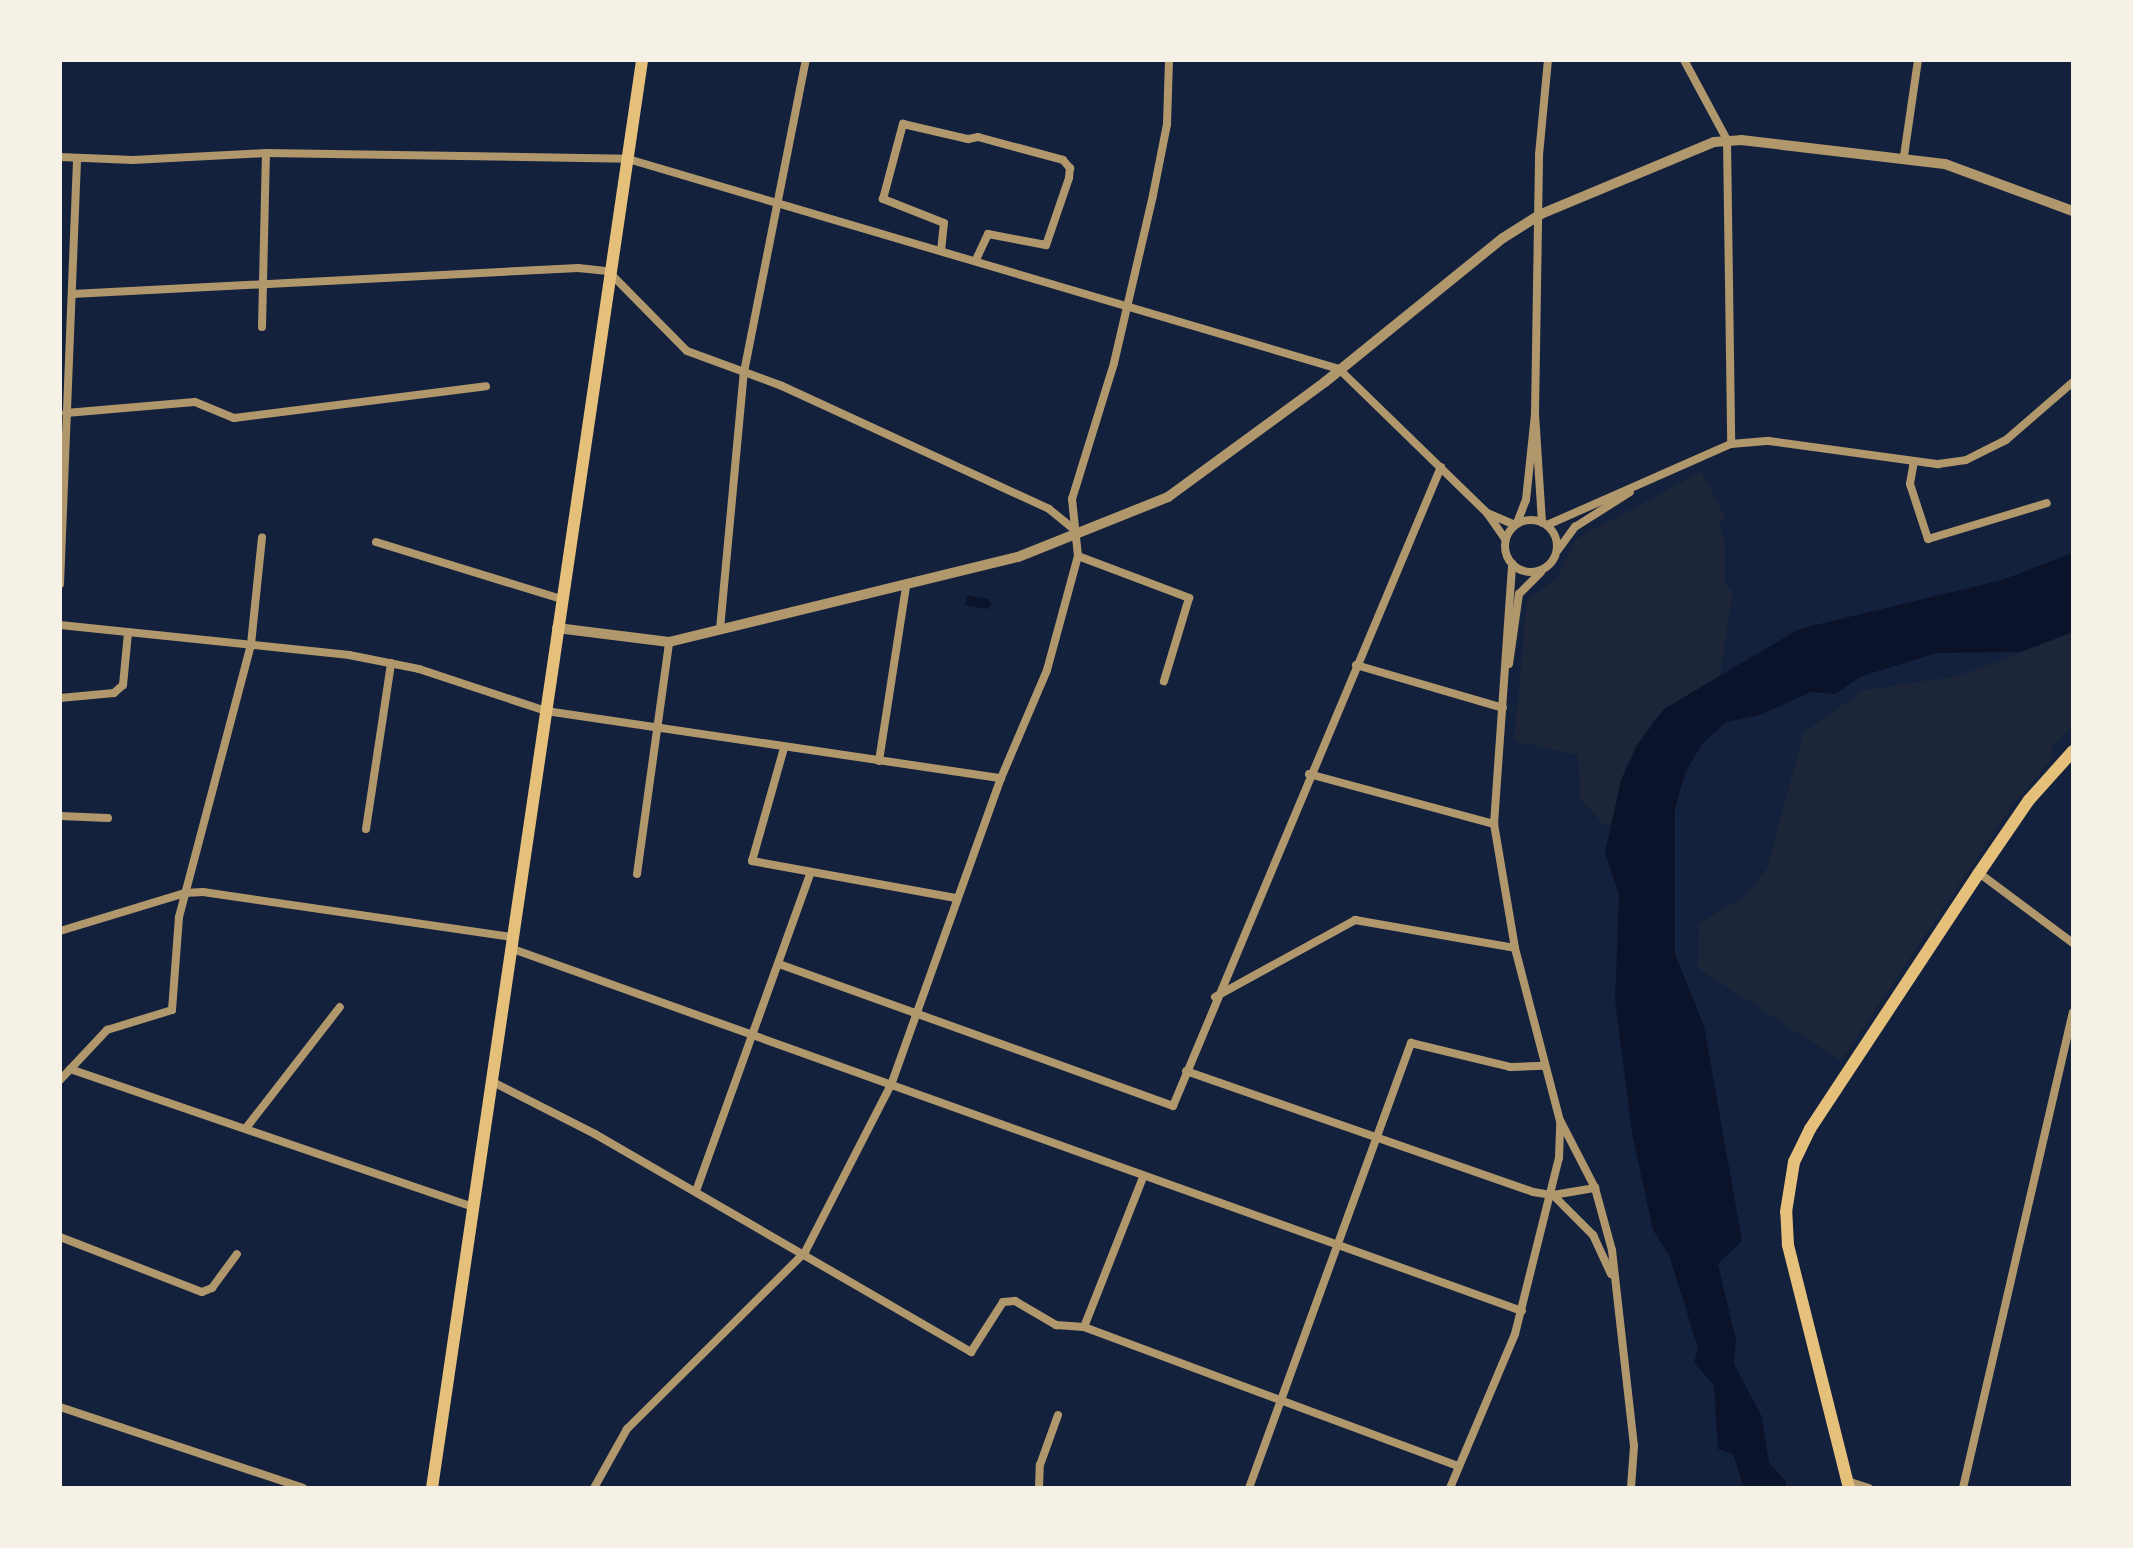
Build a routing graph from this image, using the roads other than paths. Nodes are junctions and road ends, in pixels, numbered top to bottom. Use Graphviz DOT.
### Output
graph roads {
  1 [pos="642,60"];
  2 [pos="806,60"];
  3 [pos="1169,60"];
  4 [pos="1548,60"];
  5 [pos="1684,60"];
  6 [pos="1918,60"];
  7 [pos="1727,140"];
  8 [pos="266,153"];
  9 [pos="1904,156"];
  10 [pos="60,157"];
  11 [pos="77,158"];
  12 [pos="628,159"];
  13 [pos="777,202"];
  14 [pos="2073,210"];
  15 [pos="1541,214"];
  16 [pos="941,251"];
  17 [pos="976,260"];
  18 [pos="608,271"];
  19 [pos="260,283"];
  20 [pos="72,294"];
  21 [pos="1124,302"];
  22 [pos="262,327"];
  23 [pos="1339,369"];
  24 [pos="744,372"];
  25 [pos="2073,382"];
  26 [pos="486,386"];
  27 [pos="66,413"];
  28 [pos="1535,414"];
  29 [pos="1731,444"];
  30 [pos="1914,461"];
  31 [pos="1441,467"];
  32 [pos="1634,489"];
  33 [pos="2047,503"];
  34 [pos="1487,513"];
  35 [pos="1516,524"];
  36 [pos="1544,524"];
  37 [pos="1076,531"];
  38 [pos="262,538"];
  39 [pos="1505,539"];
  40 [pos="376,542"];
  41 [pos="1557,553"];
  42 [pos="1078,556"];
  43 [pos="1512,564"];
  44 [pos="1544,569"];
  45 [pos="60,584"];
  46 [pos="906,587"];
  47 [pos="561,599"];
  48 [pos="60,625"];
  49 [pos="557,628"];
  50 [pos="720,629"];
  51 [pos="128,633"];
  52 [pos="669,642"];
  53 [pos="251,644"];
  54 [pos="391,663"];
  55 [pos="1356,665"];
  56 [pos="1505,676"];
  57 [pos="1164,681"];
  58 [pos="60,698"];
  59 [pos="1503,708"];
  60 [pos="546,711"];
  61 [pos="656,728"];
  62 [pos="784,748"];
  63 [pos="2073,751"];
  64 [pos="879,761"];
  65 [pos="1309,774"];
  66 [pos="1001,778"];
  67 [pos="60,816"];
  68 [pos="108,818"];
  69 [pos="1494,824"];
  70 [pos="366,829"];
  71 [pos="1979,873"];
  72 [pos="637,874"];
  73 [pos="810,874"];
  74 [pos="185,893"];
  75 [pos="956,898"];
  76 [pos="60,931"];
  77 [pos="510,943"];
  78 [pos="2073,943"];
  79 [pos="1515,948"];
  80 [pos="779,964"];
  81 [pos="1215,997"];
  82 [pos="340,1007"];
  83 [pos="917,1012"];
  84 [pos="2073,1013"];
  85 [pos="753,1036"];
  86 [pos="1543,1066"];
  87 [pos="70,1069"];
  88 [pos="1186,1071"];
  89 [pos="60,1080"];
  90 [pos="491,1081"];
  91 [pos="891,1085"];
  92 [pos="1560,1121"];
  93 [pos="246,1128"];
  94 [pos="1376,1140"];
  95 [pos="1143,1177"];
  96 [pos="1595,1188"];
  97 [pos="696,1191"];
  98 [pos="1553,1195"];
  99 [pos="475,1207"];
  100 [pos="60,1237"];
  101 [pos="1336,1247"];
  102 [pos="805,1252"];
  103 [pos="237,1254"];
  104 [pos="1613,1278"];
  105 [pos="1522,1311"];
  106 [pos="1084,1327"];
  107 [pos="1280,1401"];
  108 [pos="60,1407"];
  109 [pos="1058,1415"];
  110 [pos="1458,1466"];
  111 [pos="1848,1484"];
  112 [pos="303,1488"];
  113 [pos="432,1488"];
  114 [pos="594,1488"];
  115 [pos="1039,1488"];
  116 [pos="1249,1488"];
  117 [pos="1450,1488"];
  118 [pos="1631,1488"];
  119 [pos="1869,1488"];
  120 [pos="1963,1488"];
  1 -- 12 [label="main road"];
  2 -- 13 [label="street"];
  3 -- 21 [label="street"];
  4 -- 15 [label="street"];
  5 -- 7 [label="street"];
  6 -- 9 [label="street"];
  7 -- 9 [label="street"];
  7 -- 15 [label="street"];
  7 -- 29 [label="street"];
  8 -- 11 [label="street"];
  8 -- 12 [label="street"];
  8 -- 19 [label="street"];
  9 -- 14 [label="street"];
  10 -- 11 [label="street"];
  11 -- 20 [label="street"];
  12 -- 13 [label="street"];
  12 -- 18 [label="main road"];
  13 -- 16 [label="street"];
  13 -- 24 [label="street"];
  15 -- 23 [label="street"];
  15 -- 28 [label="street"];
  16 -- 17 [label="street"];
  16 -- 17 [label="street"];
  17 -- 21 [label="street"];
  18 -- 19 [label="street"];
  18 -- 24 [label="street"];
  18 -- 47 [label="main road"];
  19 -- 20 [label="street"];
  19 -- 22 [label="street"];
  20 -- 27 [label="street"];
  21 -- 23 [label="street"];
  21 -- 37 [label="street"];
  23 -- 31 [label="street"];
  23 -- 37 [label="street"];
  24 -- 37 [label="street"];
  24 -- 50 [label="street"];
  25 -- 30 [label="street"];
  26 -- 27 [label="street"];
  27 -- 45 [label="street"];
  28 -- 35 [label="street"];
  28 -- 36 [label="street"];
  29 -- 30 [label="street"];
  29 -- 32 [label="street"];
  30 -- 33 [label="street"];
  31 -- 34 [label="street"];
  31 -- 55 [label="street"];
  32 -- 36 [label="street"];
  32 -- 41 [label="street"];
  34 -- 35 [label="street"];
  34 -- 39 [label="street"];
  35 -- 36 [label="street"];
  35 -- 39 [label="street"];
  36 -- 41 [label="street"];
  37 -- 42 [label="street"];
  37 -- 46 [label="street"];
  38 -- 53 [label="street"];
  39 -- 43 [label="street"];
  40 -- 47 [label="street"];
  41 -- 44 [label="street"];
  42 -- 57 [label="street"];
  42 -- 66 [label="street"];
  43 -- 44 [label="street"];
  43 -- 56 [label="street"];
  44 -- 56 [label="street"];
  46 -- 50 [label="street"];
  46 -- 64 [label="street"];
  47 -- 49 [label="main road"];
  48 -- 51 [label="street"];
  49 -- 52 [label="street"];
  49 -- 60 [label="main road"];
  50 -- 52 [label="street"];
  51 -- 53 [label="street"];
  51 -- 58 [label="street"];
  52 -- 61 [label="street"];
  53 -- 54 [label="street"];
  53 -- 74 [label="street"];
  54 -- 60 [label="street"];
  54 -- 70 [label="street"];
  55 -- 59 [label="street"];
  55 -- 65 [label="street"];
  56 -- 59 [label="street"];
  59 -- 69 [label="street"];
  60 -- 61 [label="street"];
  60 -- 77 [label="main road"];
  61 -- 62 [label="street"];
  61 -- 72 [label="street"];
  62 -- 64 [label="street"];
  62 -- 73 [label="street"];
  63 -- 71 [label="main road"];
  64 -- 66 [label="street"];
  65 -- 69 [label="street"];
  65 -- 81 [label="street"];
  66 -- 75 [label="street"];
  67 -- 68 [label="street"];
  69 -- 79 [label="street"];
  71 -- 78 [label="street"];
  71 -- 111 [label="main road"];
  73 -- 75 [label="street"];
  73 -- 80 [label="street"];
  74 -- 76 [label="street"];
  74 -- 77 [label="street"];
  74 -- 87 [label="street"];
  75 -- 83 [label="street"];
  77 -- 85 [label="street"];
  77 -- 90 [label="main road"];
  79 -- 81 [label="street"];
  79 -- 86 [label="street"];
  80 -- 83 [label="street"];
  80 -- 85 [label="street"];
  81 -- 88 [label="street"];
  82 -- 93 [label="street"];
  83 -- 88 [label="street"];
  83 -- 91 [label="street"];
  84 -- 120 [label="street"];
  85 -- 91 [label="street"];
  85 -- 97 [label="street"];
  86 -- 92 [label="street"];
  86 -- 94 [label="street"];
  87 -- 89 [label="street"];
  87 -- 93 [label="street"];
  88 -- 94 [label="street"];
  90 -- 97 [label="street"];
  90 -- 99 [label="main road"];
  91 -- 95 [label="street"];
  91 -- 102 [label="street"];
  92 -- 96 [label="street"];
  92 -- 98 [label="street"];
  93 -- 99 [label="street"];
  94 -- 98 [label="street"];
  94 -- 101 [label="street"];
  95 -- 101 [label="street"];
  95 -- 106 [label="street"];
  96 -- 98 [label="street"];
  96 -- 104 [label="street"];
  97 -- 102 [label="street"];
  98 -- 104 [label="street"];
  98 -- 105 [label="street"];
  99 -- 113 [label="main road"];
  100 -- 103 [label="street"];
  101 -- 105 [label="street"];
  101 -- 107 [label="street"];
  102 -- 106 [label="street"];
  102 -- 114 [label="street"];
  104 -- 118 [label="street"];
  105 -- 110 [label="street"];
  106 -- 107 [label="street"];
  107 -- 110 [label="street"];
  107 -- 116 [label="street"];
  108 -- 112 [label="street"];
  109 -- 115 [label="street"];
  110 -- 117 [label="street"];
  111 -- 119 [label="street"];
}
